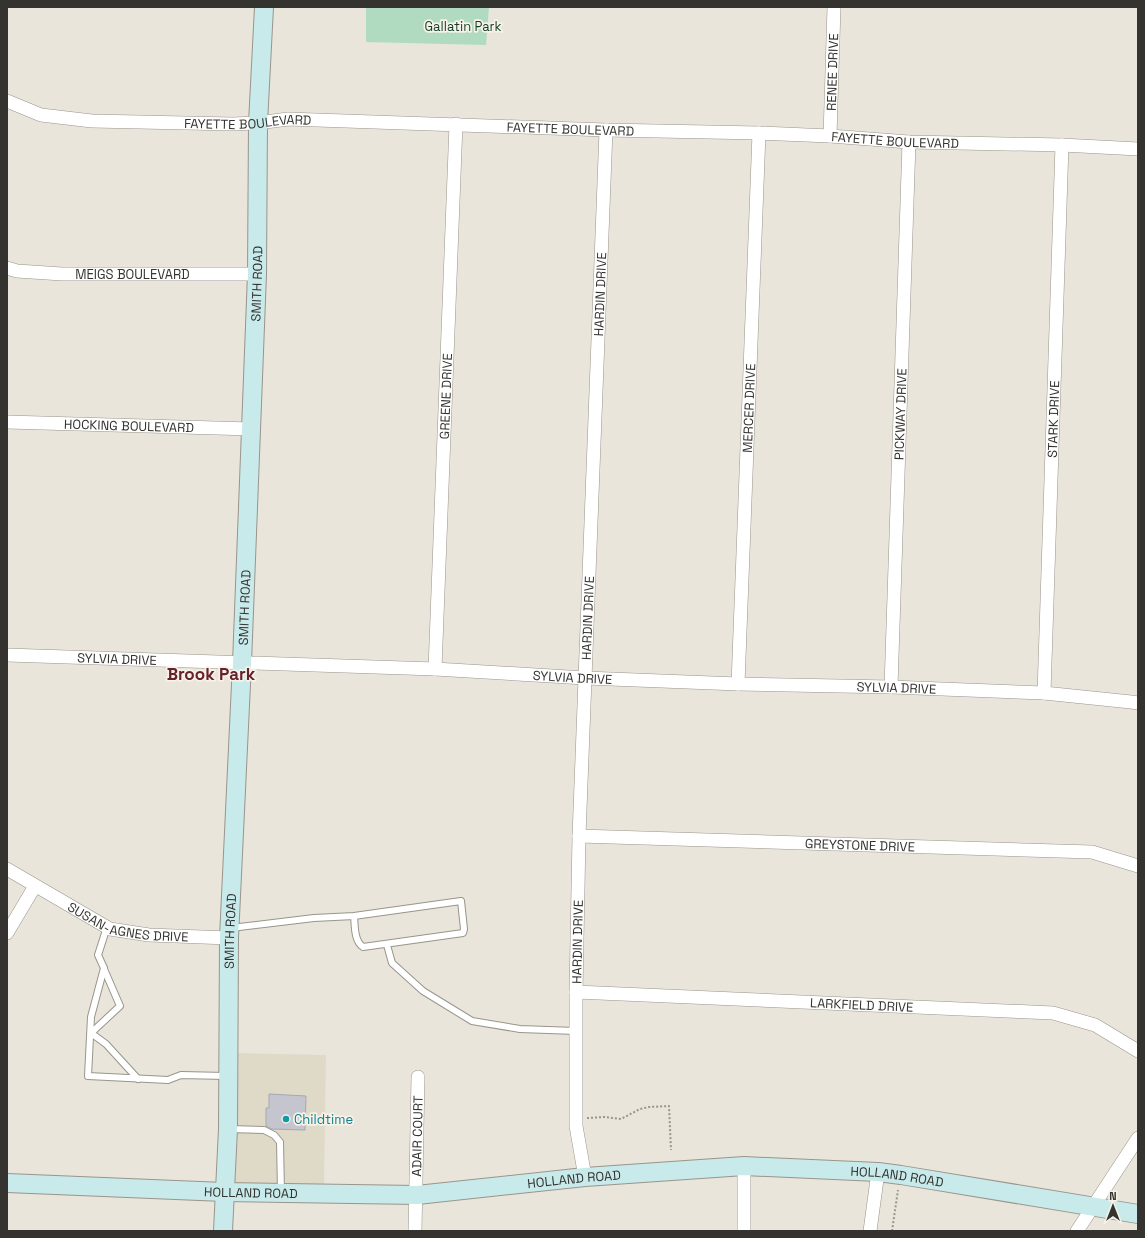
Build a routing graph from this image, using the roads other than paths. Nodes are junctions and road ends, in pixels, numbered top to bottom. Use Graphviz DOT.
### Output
graph roads {
  1 [pos="264,7"];
  2 [pos="834,7"];
  3 [pos="7,101"];
  4 [pos="258,123"];
  5 [pos="456,124"];
  6 [pos="606,130"];
  7 [pos="759,133"];
  8 [pos="830,136"];
  9 [pos="909,142"];
  10 [pos="1062,145"];
  11 [pos="1138,149"];
  12 [pos="7,268"];
  13 [pos="257,274"];
  14 [pos="7,422"];
  15 [pos="251,429"];
  16 [pos="7,655"];
  17 [pos="242,663"];
  18 [pos="435,669"];
  19 [pos="585,678"];
  20 [pos="738,684"];
  21 [pos="891,687"];
  22 [pos="1044,693"];
  23 [pos="1138,704"];
  24 [pos="579,836"];
  25 [pos="1138,866"];
  26 [pos="7,869"];
  27 [pos="35,886"];
  28 [pos="354,916"];
  29 [pos="107,927"];
  30 [pos="7,933"];
  31 [pos="229,933"];
  32 [pos="387,945"];
  33 [pos="104,968"];
  34 [pos="576,992"];
  35 [pos="576,1031"];
  36 [pos="91,1033"];
  37 [pos="1138,1051"];
  38 [pos="228,1076"];
  39 [pos="418,1077"];
  40 [pos="138,1079"];
  41 [pos="228,1129"];
  42 [pos="1138,1138"];
  43 [pos="744,1166"];
  44 [pos="878,1172"];
  45 [pos="585,1177"];
  46 [pos="7,1183"];
  47 [pos="224,1192"];
  48 [pos="281,1193"];
  49 [pos="417,1195"];
  50 [pos="1092,1207"];
  51 [pos="1138,1214"];
  52 [pos="223,1231"];
  53 [pos="415,1231"];
  54 [pos="744,1231"];
  55 [pos="870,1231"];
  56 [pos="1077,1231"];
  1 -- 4 [label="main road, SMITH ROAD"];
  2 -- 8 [label="street, RENEE DRIVE"];
  3 -- 4 [label="street, FAYETTE BOULEVARD"];
  4 -- 5 [label="street, FAYETTE BOULEVARD"];
  4 -- 13 [label="main road, SMITH ROAD"];
  5 -- 6 [label="street, FAYETTE BOULEVARD"];
  5 -- 18 [label="street, GREENE DRIVE"];
  6 -- 7 [label="street, FAYETTE BOULEVARD"];
  6 -- 19 [label="street, HARDIN DRIVE"];
  7 -- 8 [label="street, FAYETTE BOULEVARD"];
  7 -- 20 [label="street, MERCER DRIVE"];
  8 -- 9 [label="street, FAYETTE BOULEVARD"];
  9 -- 10 [label="street, FAYETTE BOULEVARD"];
  9 -- 21 [label="street, PICKWAY DRIVE"];
  10 -- 11 [label="street, FAYETTE BOULEVARD"];
  10 -- 22 [label="street, STARK DRIVE"];
  12 -- 13 [label="street, MEIGS BOULEVARD"];
  13 -- 15 [label="main road, SMITH ROAD"];
  14 -- 15 [label="street, HOCKING BOULEVARD"];
  15 -- 17 [label="main road, SMITH ROAD"];
  16 -- 17 [label="street, SYLVIA DRIVE"];
  17 -- 18 [label="street, SYLVIA DRIVE"];
  17 -- 31 [label="main road, SMITH ROAD"];
  18 -- 19 [label="street, SYLVIA DRIVE"];
  19 -- 20 [label="street, SYLVIA DRIVE"];
  19 -- 24 [label="street, HARDIN DRIVE"];
  20 -- 21 [label="street, SYLVIA DRIVE"];
  21 -- 22 [label="street, SYLVIA DRIVE"];
  22 -- 23 [label="street, SYLVIA DRIVE"];
  24 -- 25 [label="street, GREYSTONE DRIVE"];
  24 -- 34 [label="street, HARDIN DRIVE"];
  26 -- 27 [label="street, SUSAN-AGNES DRIVE"];
  27 -- 29 [label="street, SUSAN-AGNES DRIVE"];
  27 -- 30 [label="street"];
  28 -- 31 [label="lane"];
  28 -- 32 [label="lane"];
  28 -- 32 [label="lane"];
  29 -- 31 [label="street, SUSAN-AGNES DRIVE"];
  29 -- 33 [label="lane"];
  31 -- 38 [label="main road, SMITH ROAD"];
  32 -- 35 [label="lane"];
  33 -- 36 [label="lane"];
  33 -- 36 [label="lane"];
  34 -- 35 [label="street, HARDIN DRIVE"];
  34 -- 37 [label="street, LARKFIELD DRIVE"];
  35 -- 45 [label="street, HARDIN DRIVE"];
  36 -- 40 [label="lane"];
  36 -- 40 [label="lane"];
  38 -- 40 [label="lane"];
  38 -- 41 [label="main road, SMITH ROAD"];
  39 -- 49 [label="street, ADAIR COURT"];
  41 -- 47 [label="main road, SMITH ROAD"];
  41 -- 48 [label="lane"];
  42 -- 50 [label="street"];
  43 -- 44 [label="main road, HOLLAND ROAD"];
  43 -- 45 [label="main road, HOLLAND ROAD"];
  43 -- 54 [label="street"];
  44 -- 50 [label="main road, HOLLAND ROAD"];
  44 -- 55 [label="street"];
  45 -- 49 [label="main road, HOLLAND ROAD"];
  46 -- 47 [label="main road, HOLLAND ROAD"];
  47 -- 48 [label="main road, HOLLAND ROAD"];
  47 -- 52 [label="main road, SMITH ROAD"];
  48 -- 49 [label="main road, HOLLAND ROAD"];
  49 -- 53 [label="street, ADAIR COURT"];
  50 -- 51 [label="main road, HOLLAND ROAD"];
  50 -- 56 [label="street"];
}
